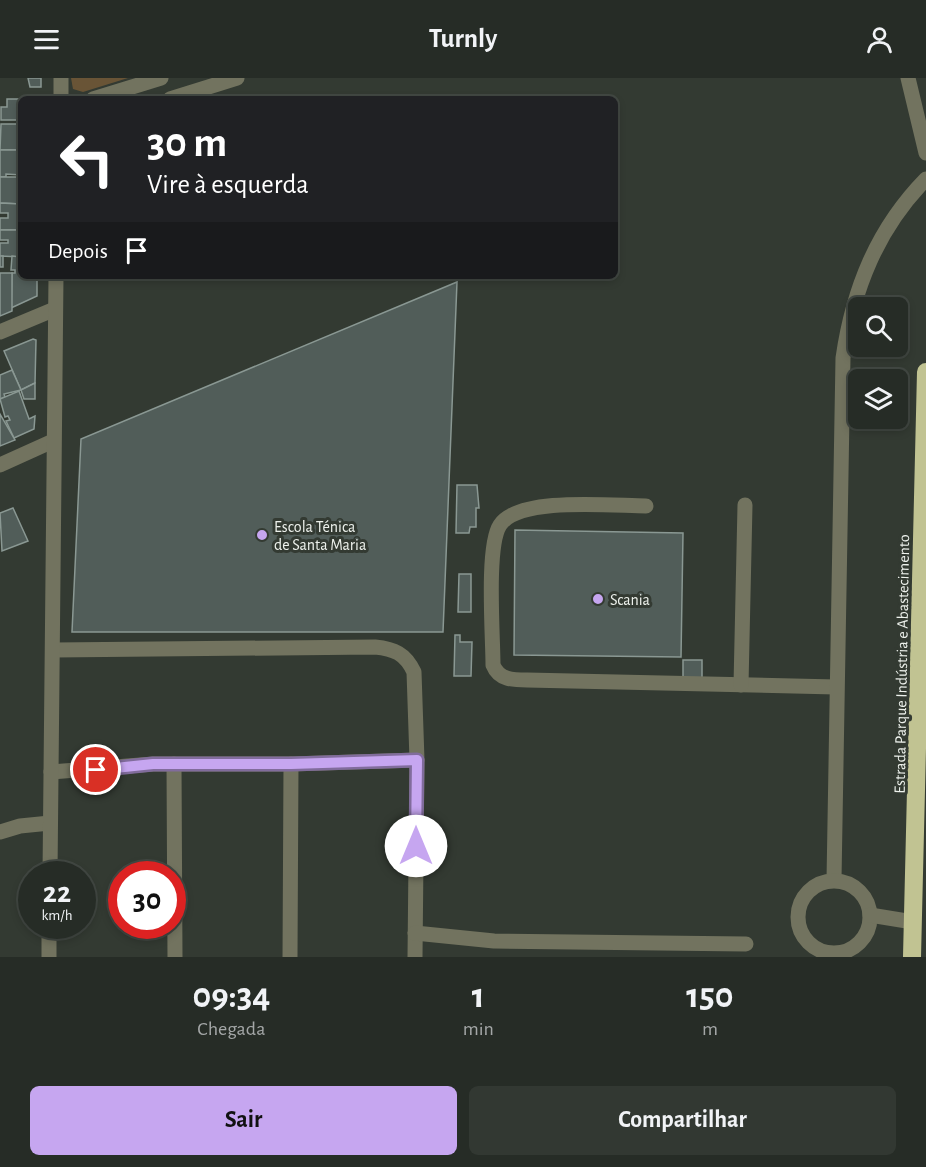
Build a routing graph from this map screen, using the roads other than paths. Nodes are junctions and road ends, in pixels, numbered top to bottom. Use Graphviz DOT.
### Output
graph roads {
  1 [pos="61,78"];
  2 [pos="161,78"];
  3 [pos="237,78"];
  4 [pos="908,78"];
  5 [pos="61,96"];
  6 [pos="103,96"];
  7 [pos="180,96"];
  8 [pos="926,153"];
  9 [pos="926,179"];
  10 [pos="56,279"];
  11 [pos="55,309"];
  12 [pos="0,332"];
  13 [pos="926,372"];
  14 [pos="53,441"];
  15 [pos="0,465"];
  16 [pos="745,505"];
  17 [pos="646,506"];
  18 [pos="54,650"];
  19 [pos="741,685"];
  20 [pos="836,687"];
  21 [pos="417,760"];
  22 [pos="174,764"];
  23 [pos="291,764"];
  24 [pos="51,772"];
  25 [pos="50,823"];
  26 [pos="0,832"];
  27 [pos="50,861"];
  28 [pos="834,880"];
  29 [pos="870,915"];
  30 [pos="914,922"];
  31 [pos="415,933"];
  32 [pos="49,939"];
  33 [pos="746,944"];
  34 [pos="49,957"];
  35 [pos="175,957"];
  36 [pos="290,957"];
  37 [pos="415,957"];
  38 [pos="912,957"];
  1 -- 5 [label="street"];
  2 -- 6 [label="street"];
  3 -- 7 [label="street"];
  4 -- 8 [label="street"];
  9 -- 20 [label="street"];
  10 -- 11 [label="street"];
  11 -- 12 [label="street"];
  11 -- 14 [label="street"];
  13 -- 30 [label="highway, Estrada Parque Indústria e Abastecimento"];
  14 -- 15 [label="street"];
  14 -- 18 [label="street"];
  16 -- 19 [label="street"];
  17 -- 19 [label="street"];
  18 -- 21 [label="street"];
  18 -- 24 [label="street"];
  19 -- 20 [label="street"];
  20 -- 28 [label="street"];
  21 -- 23 [label="street"];
  21 -- 31 [label="street"];
  22 -- 23 [label="street"];
  22 -- 24 [label="street"];
  22 -- 35 [label="street"];
  23 -- 36 [label="street"];
  24 -- 25 [label="street"];
  25 -- 26 [label="street"];
  25 -- 27 [label="street"];
  28 -- 29 [label="street"];
  28 -- 29 [label="street"];
  29 -- 30 [label="street"];
  30 -- 38 [label="highway, Estrada Parque Indústria e Abastecimento"];
  31 -- 33 [label="street"];
  31 -- 37 [label="street"];
  32 -- 34 [label="street"];
}
